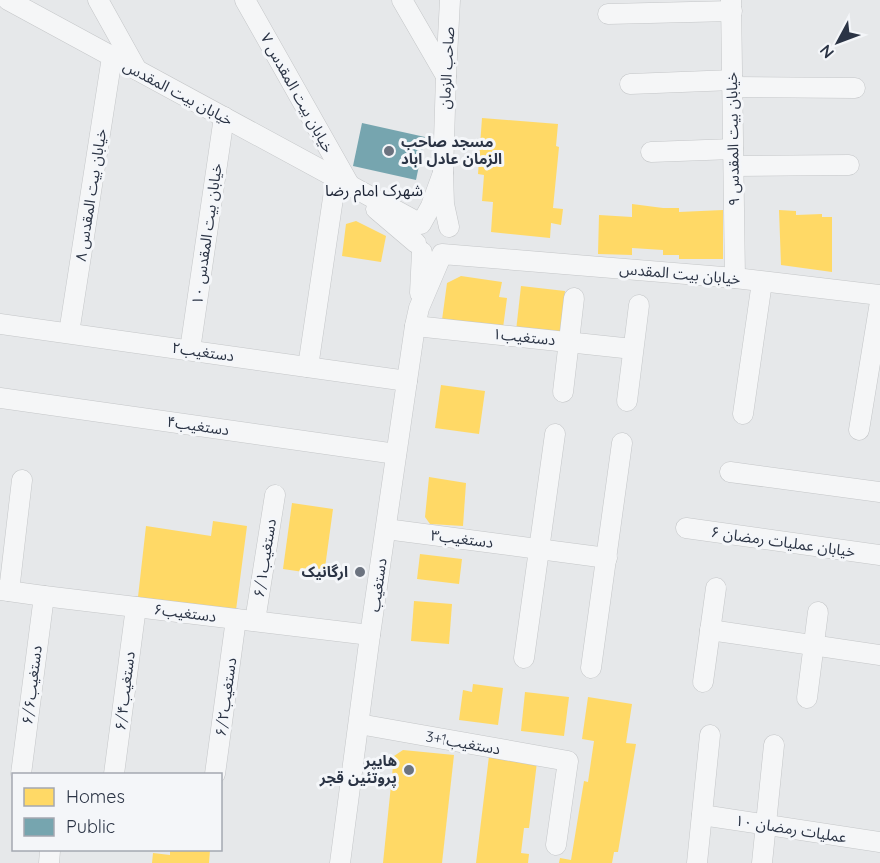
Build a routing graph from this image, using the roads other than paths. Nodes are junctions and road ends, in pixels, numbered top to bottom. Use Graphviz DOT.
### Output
graph roads {
  1 [pos="8,0"];
  2 [pos="98,0"];
  3 [pos="245,0"];
  4 [pos="402,0"];
  5 [pos="450,0"];
  6 [pos="732,6"];
  7 [pos="608,14"];
  8 [pos="112,57"];
  9 [pos="138,70"];
  10 [pos="446,76"];
  11 [pos="630,84"];
  12 [pos="732,84"];
  13 [pos="855,88"];
  14 [pos="224,117"];
  15 [pos="651,152"];
  16 [pos="733,158"];
  17 [pos="849,165"];
  18 [pos="443,173"];
  19 [pos="342,181"];
  20 [pos="447,239"];
  21 [pos="420,240"];
  22 [pos="735,278"];
  23 [pos="762,282"];
  24 [pos="880,295"];
  25 [pos="574,298"];
  26 [pos="880,302"];
  27 [pos="639,305"];
  28 [pos="417,317"];
  29 [pos="0,324"];
  30 [pos="69,333"];
  31 [pos="569,342"];
  32 [pos="633,349"];
  33 [pos="189,350"];
  34 [pos="308,367"];
  35 [pos="407,381"];
  36 [pos="563,392"];
  37 [pos="0,398"];
  38 [pos="627,401"];
  39 [pos="743,414"];
  40 [pos="859,430"];
  41 [pos="555,434"];
  42 [pos="622,443"];
  43 [pos="396,454"];
  44 [pos="730,472"];
  45 [pos="22,480"];
  46 [pos="880,492"];
  47 [pos="275,495"];
  48 [pos="686,528"];
  49 [pos="386,529"];
  50 [pos="539,549"];
  51 [pos="880,555"];
  52 [pos="606,558"];
  53 [pos="716,588"];
  54 [pos="4,591"];
  55 [pos="44,597"];
  56 [pos="136,607"];
  57 [pos="818,612"];
  58 [pos="245,620"];
  59 [pos="710,630"];
  60 [pos="370,635"];
  61 [pos="814,645"];
  62 [pos="880,655"];
  63 [pos="524,658"];
  64 [pos="591,668"];
  65 [pos="703,682"];
  66 [pos="807,698"];
  67 [pos="359,724"];
  68 [pos="710,735"];
  69 [pos="774,745"];
  70 [pos="21,773"];
  71 [pos="114,773"];
  72 [pos="215,773"];
  73 [pos="702,815"];
  74 [pos="766,825"];
  75 [pos="880,842"];
  76 [pos="555,845"];
  77 [pos="340,863"];
  78 [pos="697,863"];
  79 [pos="762,863"];
  1 -- 8 [label="street, خیابان بیت المقدس"];
  2 -- 9 [label="street"];
  3 -- 19 [label="street, خیابان بیت المقدس ۷"];
  4 -- 10 [label="street"];
  5 -- 10 [label="street, صاحب الزمان"];
  6 -- 7 [label="street"];
  6 -- 12 [label="street, خیابان بیت المقدس ۹"];
  8 -- 9 [label="street, خیابان بیت المقدس"];
  8 -- 30 [label="street, خیابان بیت المقدس ۸"];
  9 -- 14 [label="street, خیابان بیت المقدس"];
  10 -- 18 [label="street, صاحب الزمان"];
  11 -- 12 [label="street"];
  12 -- 13 [label="street"];
  12 -- 16 [label="street, خیابان بیت المقدس ۹"];
  14 -- 19 [label="street, خیابان بیت المقدس"];
  14 -- 33 [label="street, خیابان بیت المقدس ۱۰"];
  15 -- 16 [label="street"];
  16 -- 17 [label="street"];
  16 -- 22 [label="street, خیابان بیت المقدس ۹"];
  18 -- 20 [label="street"];
  18 -- 21 [label="street"];
  19 -- 21 [label="street, خیابان بیت المقدس"];
  19 -- 34 [label="street"];
  20 -- 21 [label="street, خیابان بیت المقدس"];
  20 -- 21 [label="street, خیابان بیت المقدس"];
  20 -- 22 [label="street, خیابان بیت المقدس"];
  20 -- 28 [label="street"];
  21 -- 28 [label="street"];
  22 -- 23 [label="street, خیابان بیت المقدس"];
  23 -- 24 [label="street, خیابان بیت المقدس"];
  23 -- 39 [label="street"];
  25 -- 31 [label="street"];
  26 -- 40 [label="street"];
  27 -- 32 [label="street"];
  28 -- 31 [label="street, دستغیب۱"];
  28 -- 35 [label="street, دستغیب"];
  29 -- 30 [label="street, ۲دستغیب"];
  30 -- 33 [label="street, ۲دستغیب"];
  31 -- 32 [label="street, دستغیب۱"];
  31 -- 36 [label="street"];
  32 -- 38 [label="street"];
  33 -- 34 [label="street, ۲دستغیب"];
  34 -- 35 [label="street, ۲دستغیب"];
  35 -- 43 [label="street, دستغیب"];
  37 -- 43 [label="street, دستغیب۴"];
  41 -- 50 [label="street"];
  42 -- 52 [label="street"];
  43 -- 49 [label="street, دستغیب"];
  44 -- 46 [label="street"];
  45 -- 54 [label="street"];
  47 -- 58 [label="street, دستغیب۶/۱"];
  48 -- 51 [label="street, خیابان عملیات رمضان ۶"];
  49 -- 50 [label="street, دستغیب۳"];
  49 -- 60 [label="street, دستغیب"];
  50 -- 52 [label="street, دستغیب۳"];
  50 -- 63 [label="street"];
  52 -- 64 [label="street"];
  53 -- 59 [label="street"];
  54 -- 55 [label="street, دستغیب۶"];
  55 -- 56 [label="street, دستغیب۶"];
  55 -- 70 [label="street, دستغیب۶/۶"];
  56 -- 58 [label="street, دستغیب۶"];
  56 -- 71 [label="street, دستغیب۶/۴"];
  57 -- 61 [label="street"];
  58 -- 60 [label="street, دستغیب۶"];
  58 -- 72 [label="street, دستغیب۶/۲"];
  59 -- 61 [label="street"];
  59 -- 65 [label="street"];
  60 -- 67 [label="street, دستغیب"];
  61 -- 62 [label="street"];
  61 -- 66 [label="street"];
  67 -- 76 [label="street, 3+1دستغیب"];
  67 -- 77 [label="street, دستغیب"];
  68 -- 73 [label="street"];
  69 -- 74 [label="street"];
  73 -- 74 [label="street, عملیات رمضان ۱۰"];
  73 -- 78 [label="street"];
  74 -- 75 [label="street, عملیات رمضان ۱۰"];
  74 -- 79 [label="street"];
}
